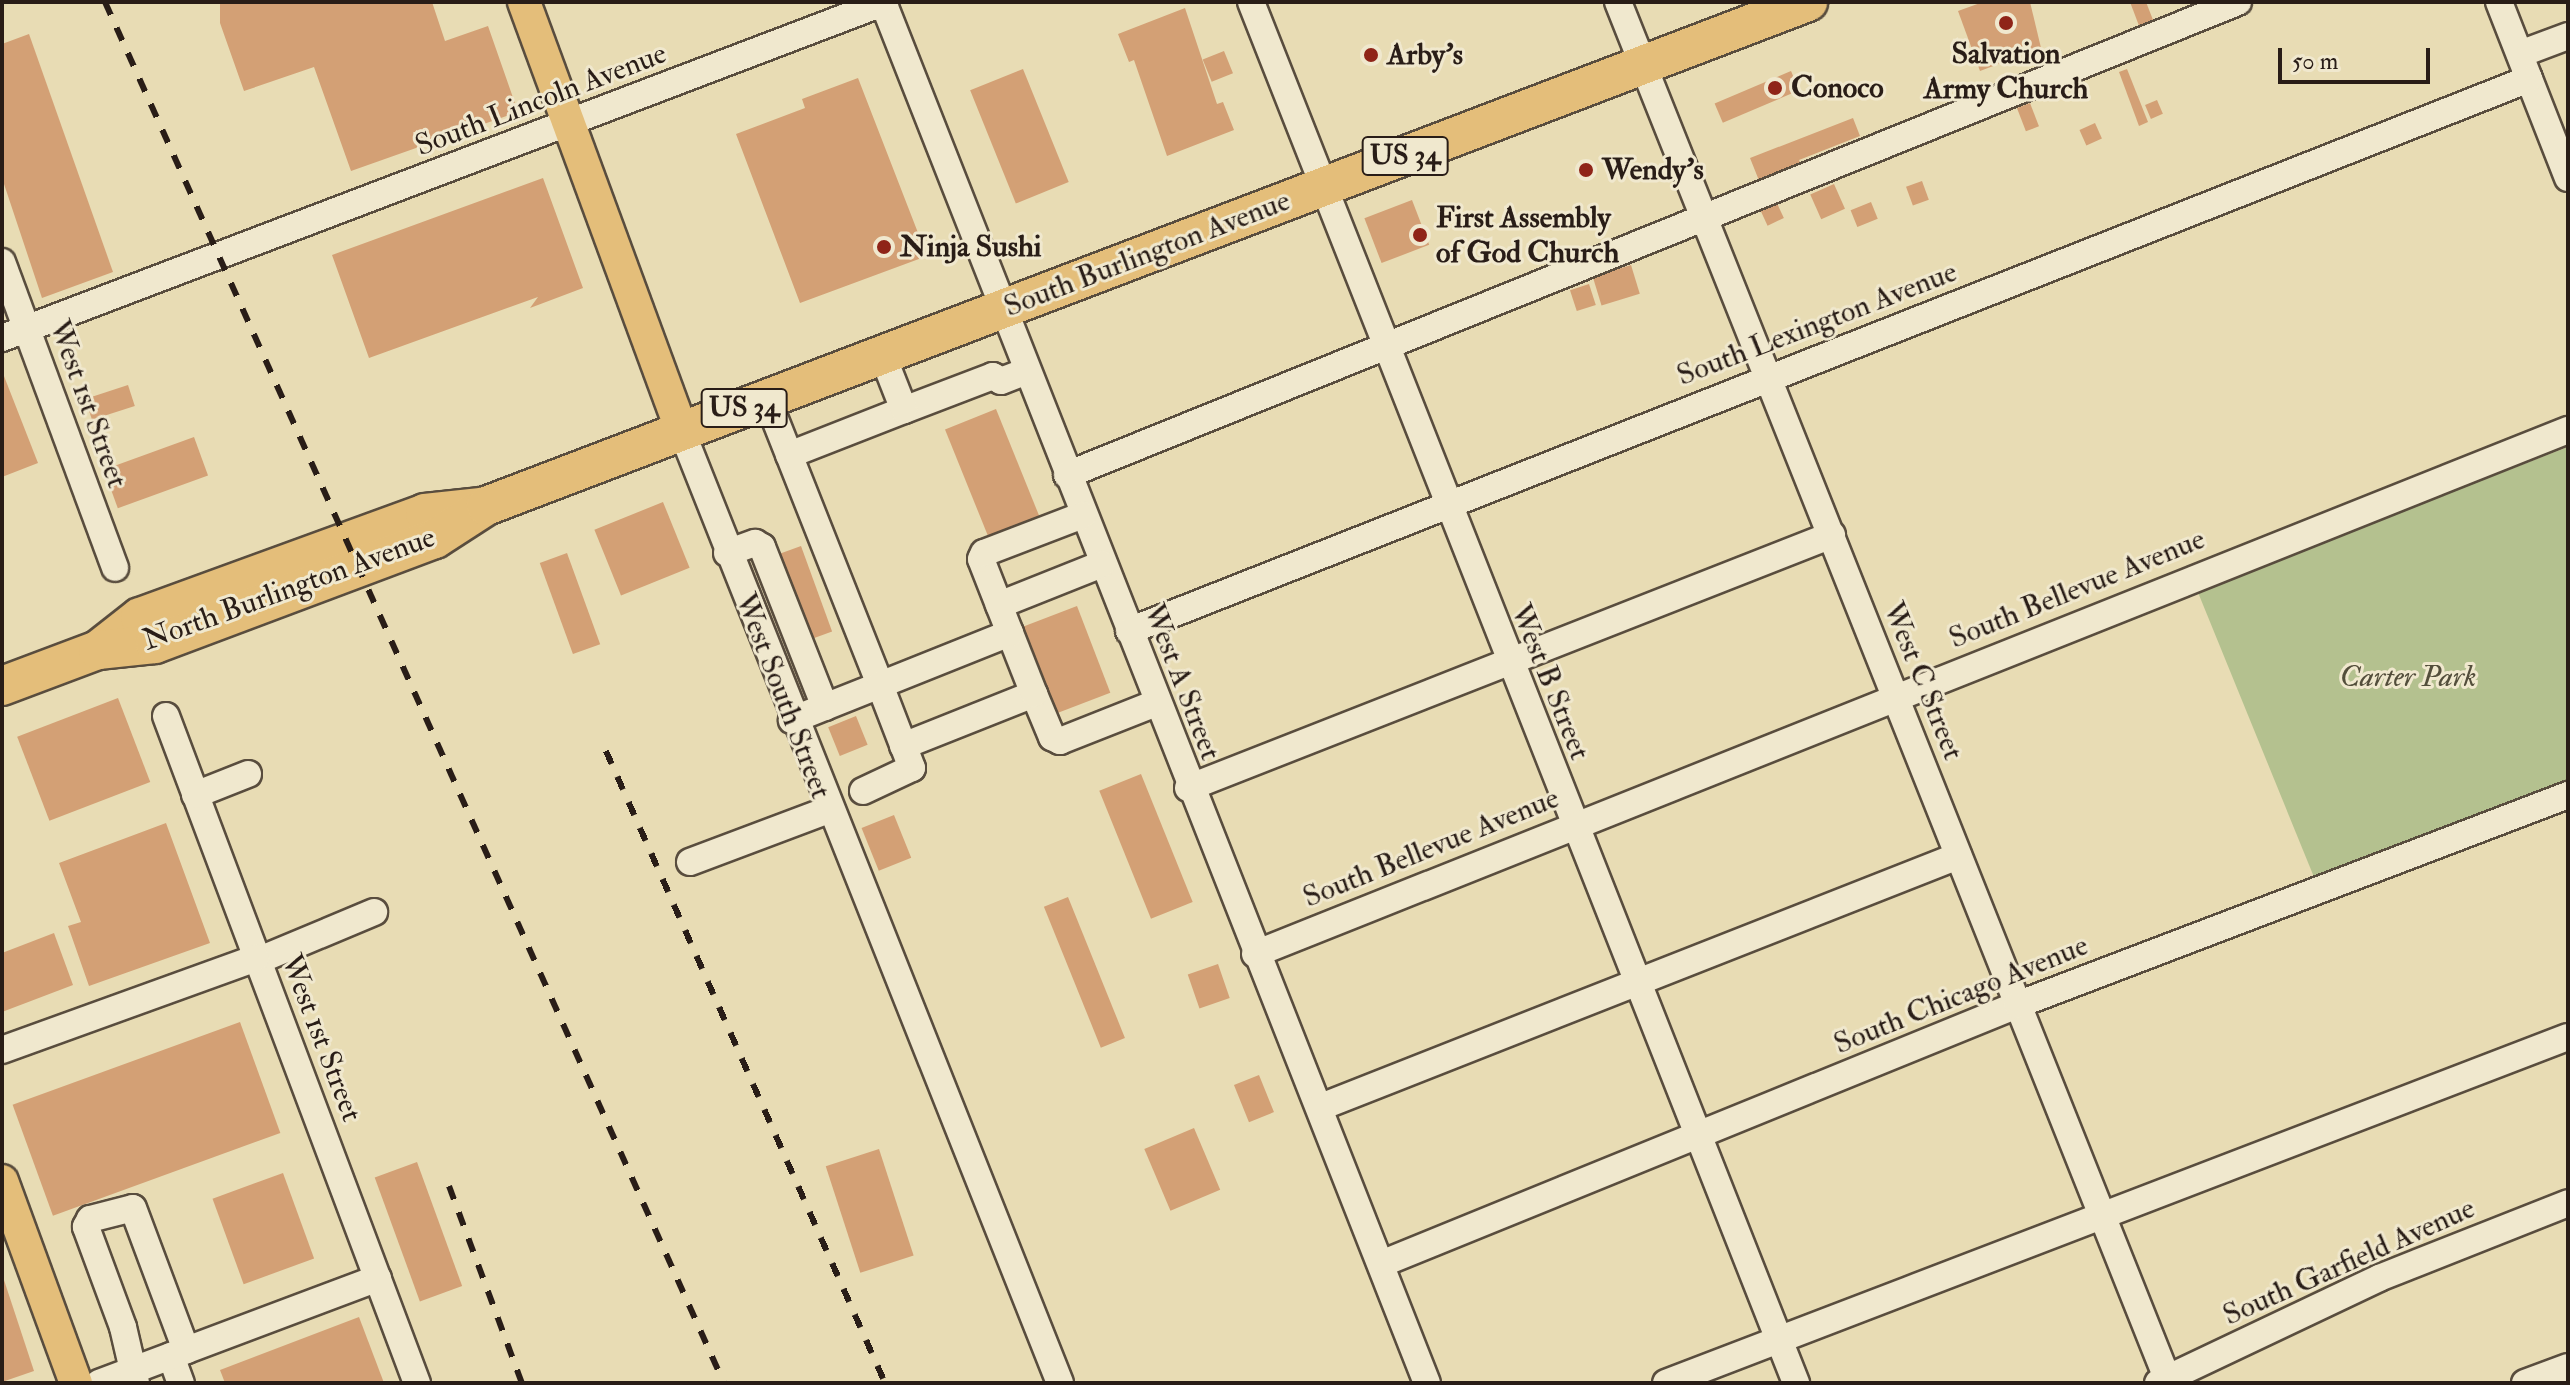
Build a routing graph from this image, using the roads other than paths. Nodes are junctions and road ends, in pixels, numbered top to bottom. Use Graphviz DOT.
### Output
graph roads {
  1 [pos="524,2"];
  2 [pos="884,2"];
  3 [pos="1251,2"];
  4 [pos="1618,2"];
  5 [pos="1808,2"];
  6 [pos="2238,2"];
  7 [pos="2499,2"];
  8 [pos="2568,36"];
  9 [pos="2520,54"];
  10 [pos="1643,65"];
  11 [pos="2529,79"];
  12 [pos="569,123"];
  13 [pos="2568,178"];
  14 [pos="1324,187"];
  15 [pos="1706,215"];
  16 [pos="2,262"];
  17 [pos="1002,308"];
  18 [pos="27,329"];
  19 [pos="2,338"];
  20 [pos="1386,342"];
  21 [pos="882,354"];
  22 [pos="1027,371"];
  23 [pos="1769,377"];
  24 [pos="767,399"];
  25 [pos="904,410"];
  26 [pos="2568,430"];
  27 [pos="682,432"];
  28 [pos="789,455"];
  29 [pos="1067,475"];
  30 [pos="1447,504"];
  31 [pos="486,506"];
  32 [pos="1083,515"];
  33 [pos="1832,535"];
  34 [pos="727,553"];
  35 [pos="1102,564"];
  36 [pos="115,568"];
  37 [pos="999,605"];
  38 [pos="1129,631"];
  39 [pos="1010,633"];
  40 [pos="1508,664"];
  41 [pos="880,685"];
  42 [pos="2,686"];
  43 [pos="1034,694"];
  44 [pos="1895,695"];
  45 [pos="1156,703"];
  46 [pos="825,707"];
  47 [pos="166,716"];
  48 [pos="792,720"];
  49 [pos="903,746"];
  50 [pos="248,774"];
  51 [pos="1188,788"];
  52 [pos="863,791"];
  53 [pos="195,795"];
  54 [pos="2568,795"];
  55 [pos="828,810"];
  56 [pos="1572,825"];
  57 [pos="1958,856"];
  58 [pos="690,862"];
  59 [pos="374,912"];
  60 [pos="1255,954"];
  61 [pos="257,959"];
  62 [pos="1636,983"];
  63 [pos="2017,1005"];
  64 [pos="2568,1037"];
  65 [pos="2,1050"];
  66 [pos="1321,1107"];
  67 [pos="1697,1136"];
  68 [pos="2,1181"];
  69 [pos="2568,1203"];
  70 [pos="2102,1219"];
  71 [pos="1381,1264"];
  72 [pos="378,1278"];
  73 [pos="1779,1340"];
  74 [pos="179,1353"];
  75 [pos="2568,1367"];
  76 [pos="134,1377"];
  77 [pos="2164,1382"];
  78 [pos="76,1383"];
  79 [pos="99,1383"];
  80 [pos="181,1383"];
  81 [pos="417,1383"];
  82 [pos="1060,1383"];
  83 [pos="1427,1383"];
  84 [pos="1666,1383"];
  85 [pos="1796,1383"];
  86 [pos="2525,1383"];
  1 -- 12 [label="main road, West South Street"];
  2 -- 12 [label="street, South Lincoln Avenue"];
  2 -- 17 [label="street, West A Street"];
  3 -- 14 [label="street, West B Street"];
  4 -- 10 [label="street, West C Street"];
  5 -- 10 [label="highway, South Burlington Avenue / US 34"];
  6 -- 15 [label="street"];
  7 -- 9 [label="street"];
  8 -- 9 [label="street"];
  9 -- 11 [label="street"];
  10 -- 14 [label="highway, South Burlington Avenue / US 34"];
  10 -- 15 [label="street, West C Street"];
  11 -- 13 [label="street"];
  11 -- 23 [label="street, South Lexington Avenue"];
  12 -- 18 [label="street, South Lincoln Avenue"];
  12 -- 27 [label="main road, West South Street"];
  14 -- 17 [label="highway, South Burlington Avenue / US 34"];
  14 -- 20 [label="street, West B Street"];
  15 -- 20 [label="street"];
  15 -- 23 [label="street, West C Street"];
  16 -- 18 [label="street, West 1st Street"];
  17 -- 21 [label="highway, South Burlington Avenue / US 34"];
  17 -- 22 [label="street, West A Street"];
  18 -- 19 [label="street, South Lincoln Avenue"];
  18 -- 36 [label="street, West 1st Street"];
  20 -- 29 [label="street"];
  20 -- 30 [label="street, West B Street"];
  21 -- 24 [label="highway, South Burlington Avenue / US 34"];
  21 -- 25 [label="street"];
  22 -- 25 [label="street"];
  22 -- 29 [label="street, West A Street"];
  23 -- 30 [label="street, South Lexington Avenue"];
  23 -- 33 [label="street, West C Street"];
  24 -- 27 [label="highway, South Burlington Avenue / US 34"];
  24 -- 28 [label="street"];
  25 -- 28 [label="street"];
  26 -- 44 [label="street, South Bellevue Avenue"];
  27 -- 31 [label="highway, South Burlington Avenue / US 34"];
  27 -- 34 [label="street, West South Street"];
  28 -- 41 [label="street"];
  29 -- 32 [label="street, West A Street"];
  30 -- 38 [label="street, South Lexington Avenue"];
  30 -- 40 [label="street, West B Street"];
  31 -- 42 [label="highway, North Burlington Avenue / US 34"];
  32 -- 35 [label="street, West A Street"];
  32 -- 37 [label="street"];
  33 -- 40 [label="street"];
  33 -- 44 [label="street, West C Street"];
  34 -- 46 [label="street"];
  34 -- 48 [label="street, West South Street"];
  35 -- 37 [label="street"];
  35 -- 38 [label="street, West A Street"];
  37 -- 39 [label="street"];
  38 -- 45 [label="street, West A Street"];
  39 -- 41 [label="street"];
  39 -- 43 [label="street"];
  40 -- 51 [label="street"];
  40 -- 56 [label="street, West B Street"];
  41 -- 46 [label="street"];
  41 -- 49 [label="street"];
  43 -- 45 [label="street"];
  43 -- 49 [label="street"];
  44 -- 56 [label="street, South Bellevue Avenue"];
  44 -- 57 [label="street, West C Street"];
  45 -- 51 [label="street, West A Street"];
  46 -- 48 [label="street"];
  47 -- 53 [label="street, West 1st Street"];
  48 -- 55 [label="street, West South Street"];
  49 -- 52 [label="street"];
  50 -- 53 [label="street"];
  51 -- 60 [label="street, West A Street"];
  53 -- 61 [label="street, West 1st Street"];
  54 -- 63 [label="street, South Chicago Avenue"];
  55 -- 58 [label="street"];
  55 -- 82 [label="street, West South Street"];
  56 -- 60 [label="street, South Bellevue Avenue"];
  56 -- 62 [label="street, West B Street"];
  57 -- 62 [label="street"];
  57 -- 63 [label="street, West C Street"];
  59 -- 61 [label="street"];
  60 -- 66 [label="street, West A Street"];
  61 -- 65 [label="street"];
  61 -- 72 [label="street, West 1st Street"];
  62 -- 66 [label="street"];
  62 -- 67 [label="street, West B Street"];
  63 -- 67 [label="street, South Chicago Avenue"];
  63 -- 70 [label="street, West C Street"];
  64 -- 70 [label="street"];
  66 -- 71 [label="street, West A Street"];
  67 -- 71 [label="street, South Chicago Avenue"];
  67 -- 73 [label="street, West B Street"];
  68 -- 78 [label="main road"];
  69 -- 77 [label="street, South Garfield Avenue"];
  70 -- 73 [label="street"];
  70 -- 77 [label="street, West C Street"];
  71 -- 83 [label="street, West A Street"];
  72 -- 74 [label="street"];
  72 -- 81 [label="street, West 1st Street"];
  73 -- 84 [label="street"];
  73 -- 85 [label="street, West B Street"];
  74 -- 76 [label="street"];
  74 -- 76 [label="street"];
  74 -- 80 [label="street"];
  75 -- 86 [label="street"];
  76 -- 79 [label="street"];
}
